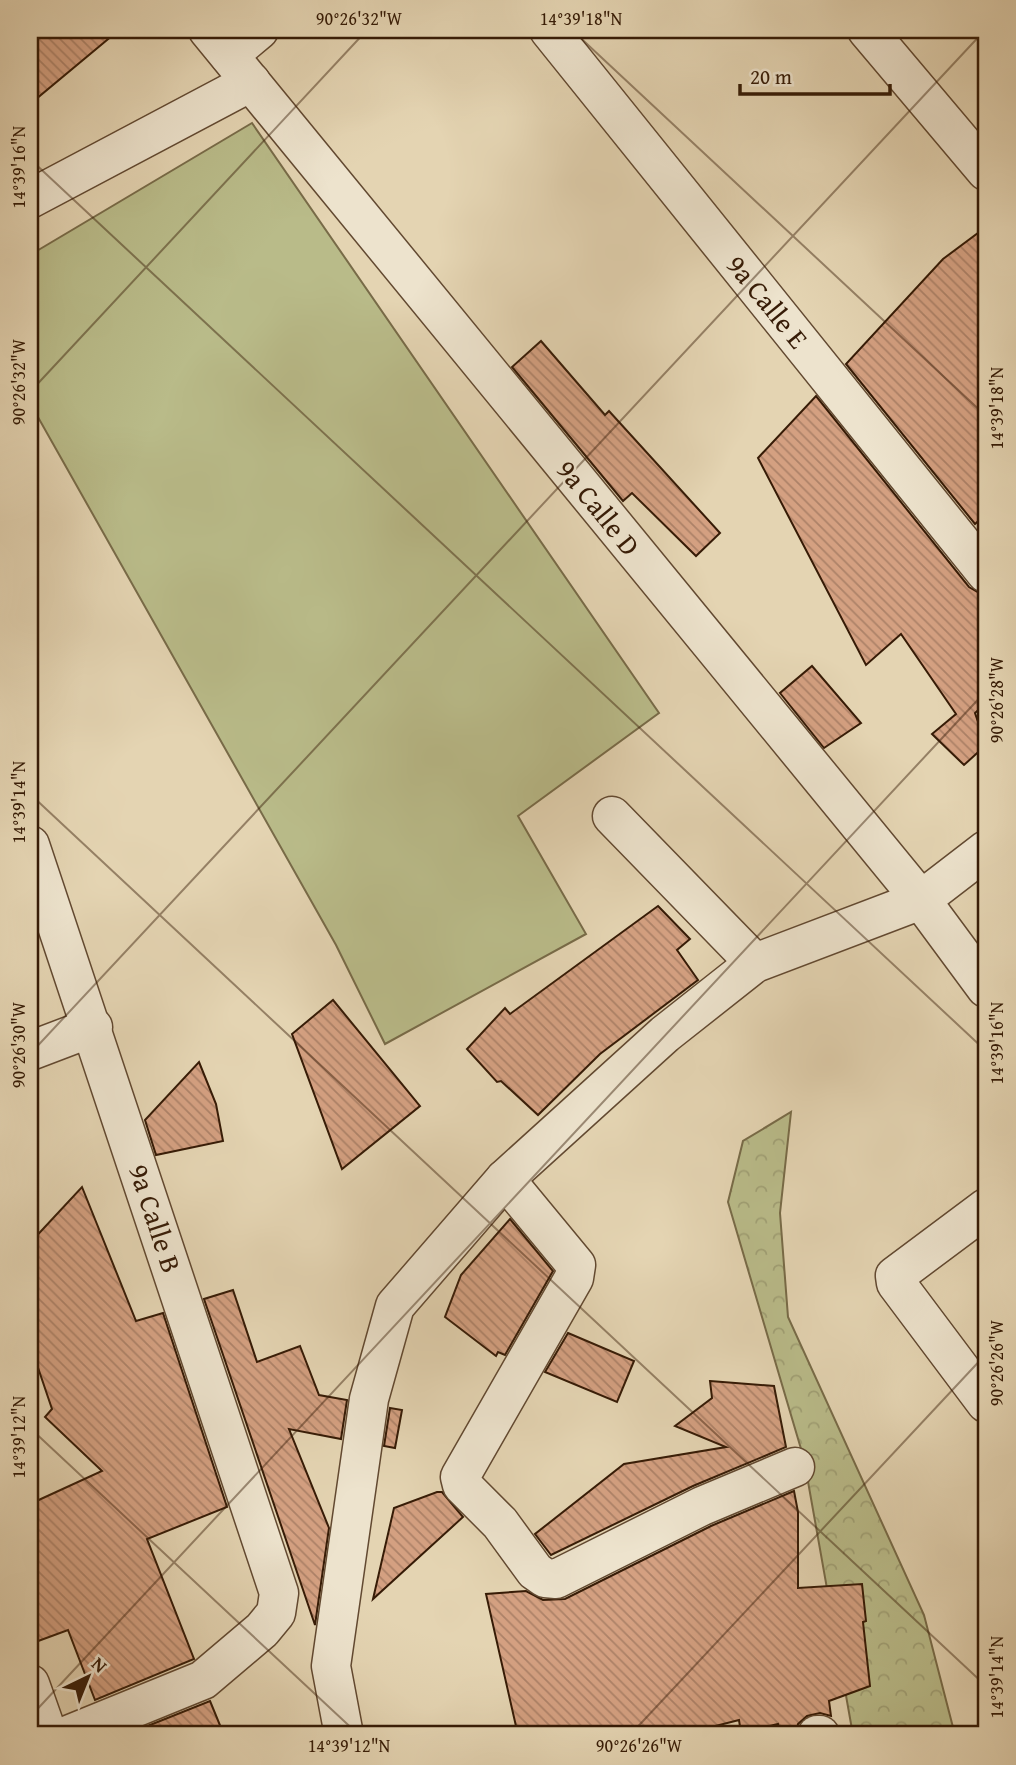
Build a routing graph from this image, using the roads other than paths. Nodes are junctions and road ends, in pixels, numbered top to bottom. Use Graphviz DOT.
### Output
graph roads {
  1 [pos="259,30"];
  2 [pos="549,30"];
  3 [pos="867,30"];
  4 [pos="229,56"];
  5 [pos="986,171"];
  6 [pos="30,199"];
  7 [pos="980,550"];
  8 [pos="612,816"];
  9 [pos="30,845"];
  10 [pos="986,850"];
  11 [pos="921,900"];
  12 [pos="755,963"];
  13 [pos="986,988"];
  14 [pos="93,1027"];
  15 [pos="30,1051"];
  16 [pos="505,1179"];
  17 [pos="986,1208"];
  18 [pos="986,1403"];
  19 [pos="795,1467"];
  20 [pos="30,1684"];
  21 [pos="48,1735"];
  22 [pos="68,1735"];
  23 [pos="344,1735"];
  1 -- 4 [label="street"];
  2 -- 7 [label="street, 9a Calle E"];
  3 -- 5 [label="street"];
  4 -- 6 [label="street"];
  4 -- 11 [label="street, 9a Calle D"];
  8 -- 12 [label="street"];
  9 -- 14 [label="street, 9a Calle B"];
  10 -- 11 [label="street"];
  11 -- 12 [label="street"];
  11 -- 13 [label="street, 9a Calle D"];
  12 -- 16 [label="street"];
  14 -- 15 [label="street"];
  14 -- 22 [label="street, 9a Calle B"];
  16 -- 19 [label="street"];
  16 -- 23 [label="street"];
  17 -- 18 [label="street"];
  20 -- 21 [label="street"];
}
